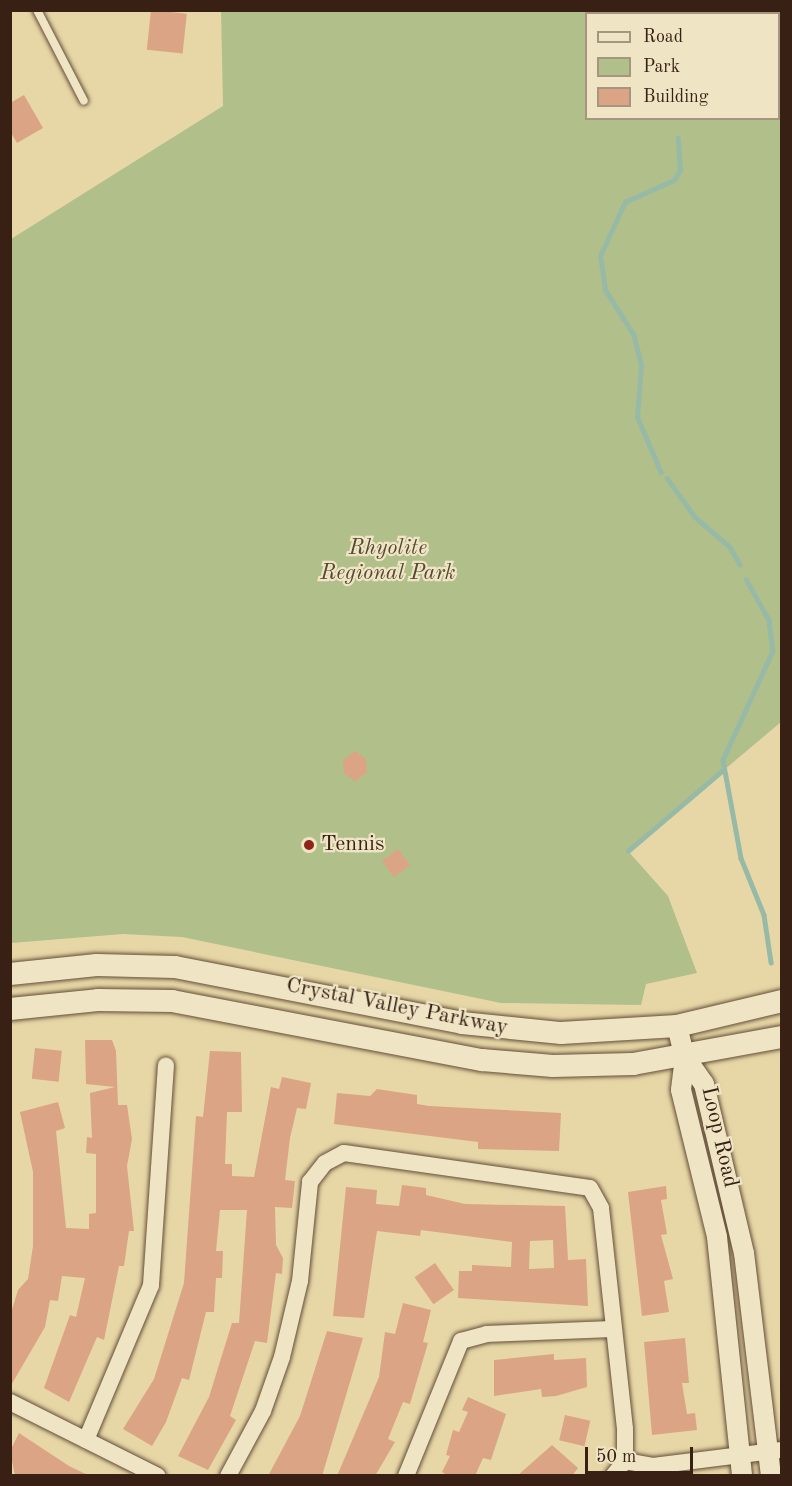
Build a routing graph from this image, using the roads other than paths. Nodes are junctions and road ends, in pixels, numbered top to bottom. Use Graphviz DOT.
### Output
graph roads {
  1 [pos="37,10"];
  2 [pos="84,101"];
  3 [pos="10,974"];
  4 [pos="782,1001"];
  5 [pos="10,1010"];
  6 [pos="677,1026"];
  7 [pos="782,1037"];
  8 [pos="685,1057"];
  9 [pos="166,1066"];
  10 [pos="611,1329"];
  11 [pos="10,1402"];
  12 [pos="86,1440"];
  13 [pos="776,1451"];
  14 [pos="740,1455"];
  15 [pos="625,1461"];
  16 [pos="158,1476"];
  17 [pos="228,1476"];
  18 [pos="406,1476"];
  19 [pos="613,1476"];
  20 [pos="742,1476"];
  21 [pos="771,1476"];
  1 -- 2 [label="lane"];
  3 -- 6 [label="main road, Crystal Valley Parkway"];
  4 -- 6 [label="main road, Crystal Valley Parkway"];
  5 -- 8 [label="main road, Crystal Valley Parkway"];
  6 -- 8 [label="street"];
  7 -- 8 [label="main road, Crystal Valley Parkway"];
  8 -- 13 [label="street, Loop Road"];
  8 -- 14 [label="street, Loop Road"];
  9 -- 12 [label="street"];
  10 -- 15 [label="street"];
  10 -- 17 [label="street"];
  10 -- 18 [label="street"];
  11 -- 12 [label="street"];
  12 -- 16 [label="street"];
  13 -- 14 [label="street"];
  13 -- 21 [label="street, Loop Road"];
  14 -- 15 [label="street"];
  14 -- 20 [label="street, Loop Road"];
  15 -- 19 [label="street"];
}
